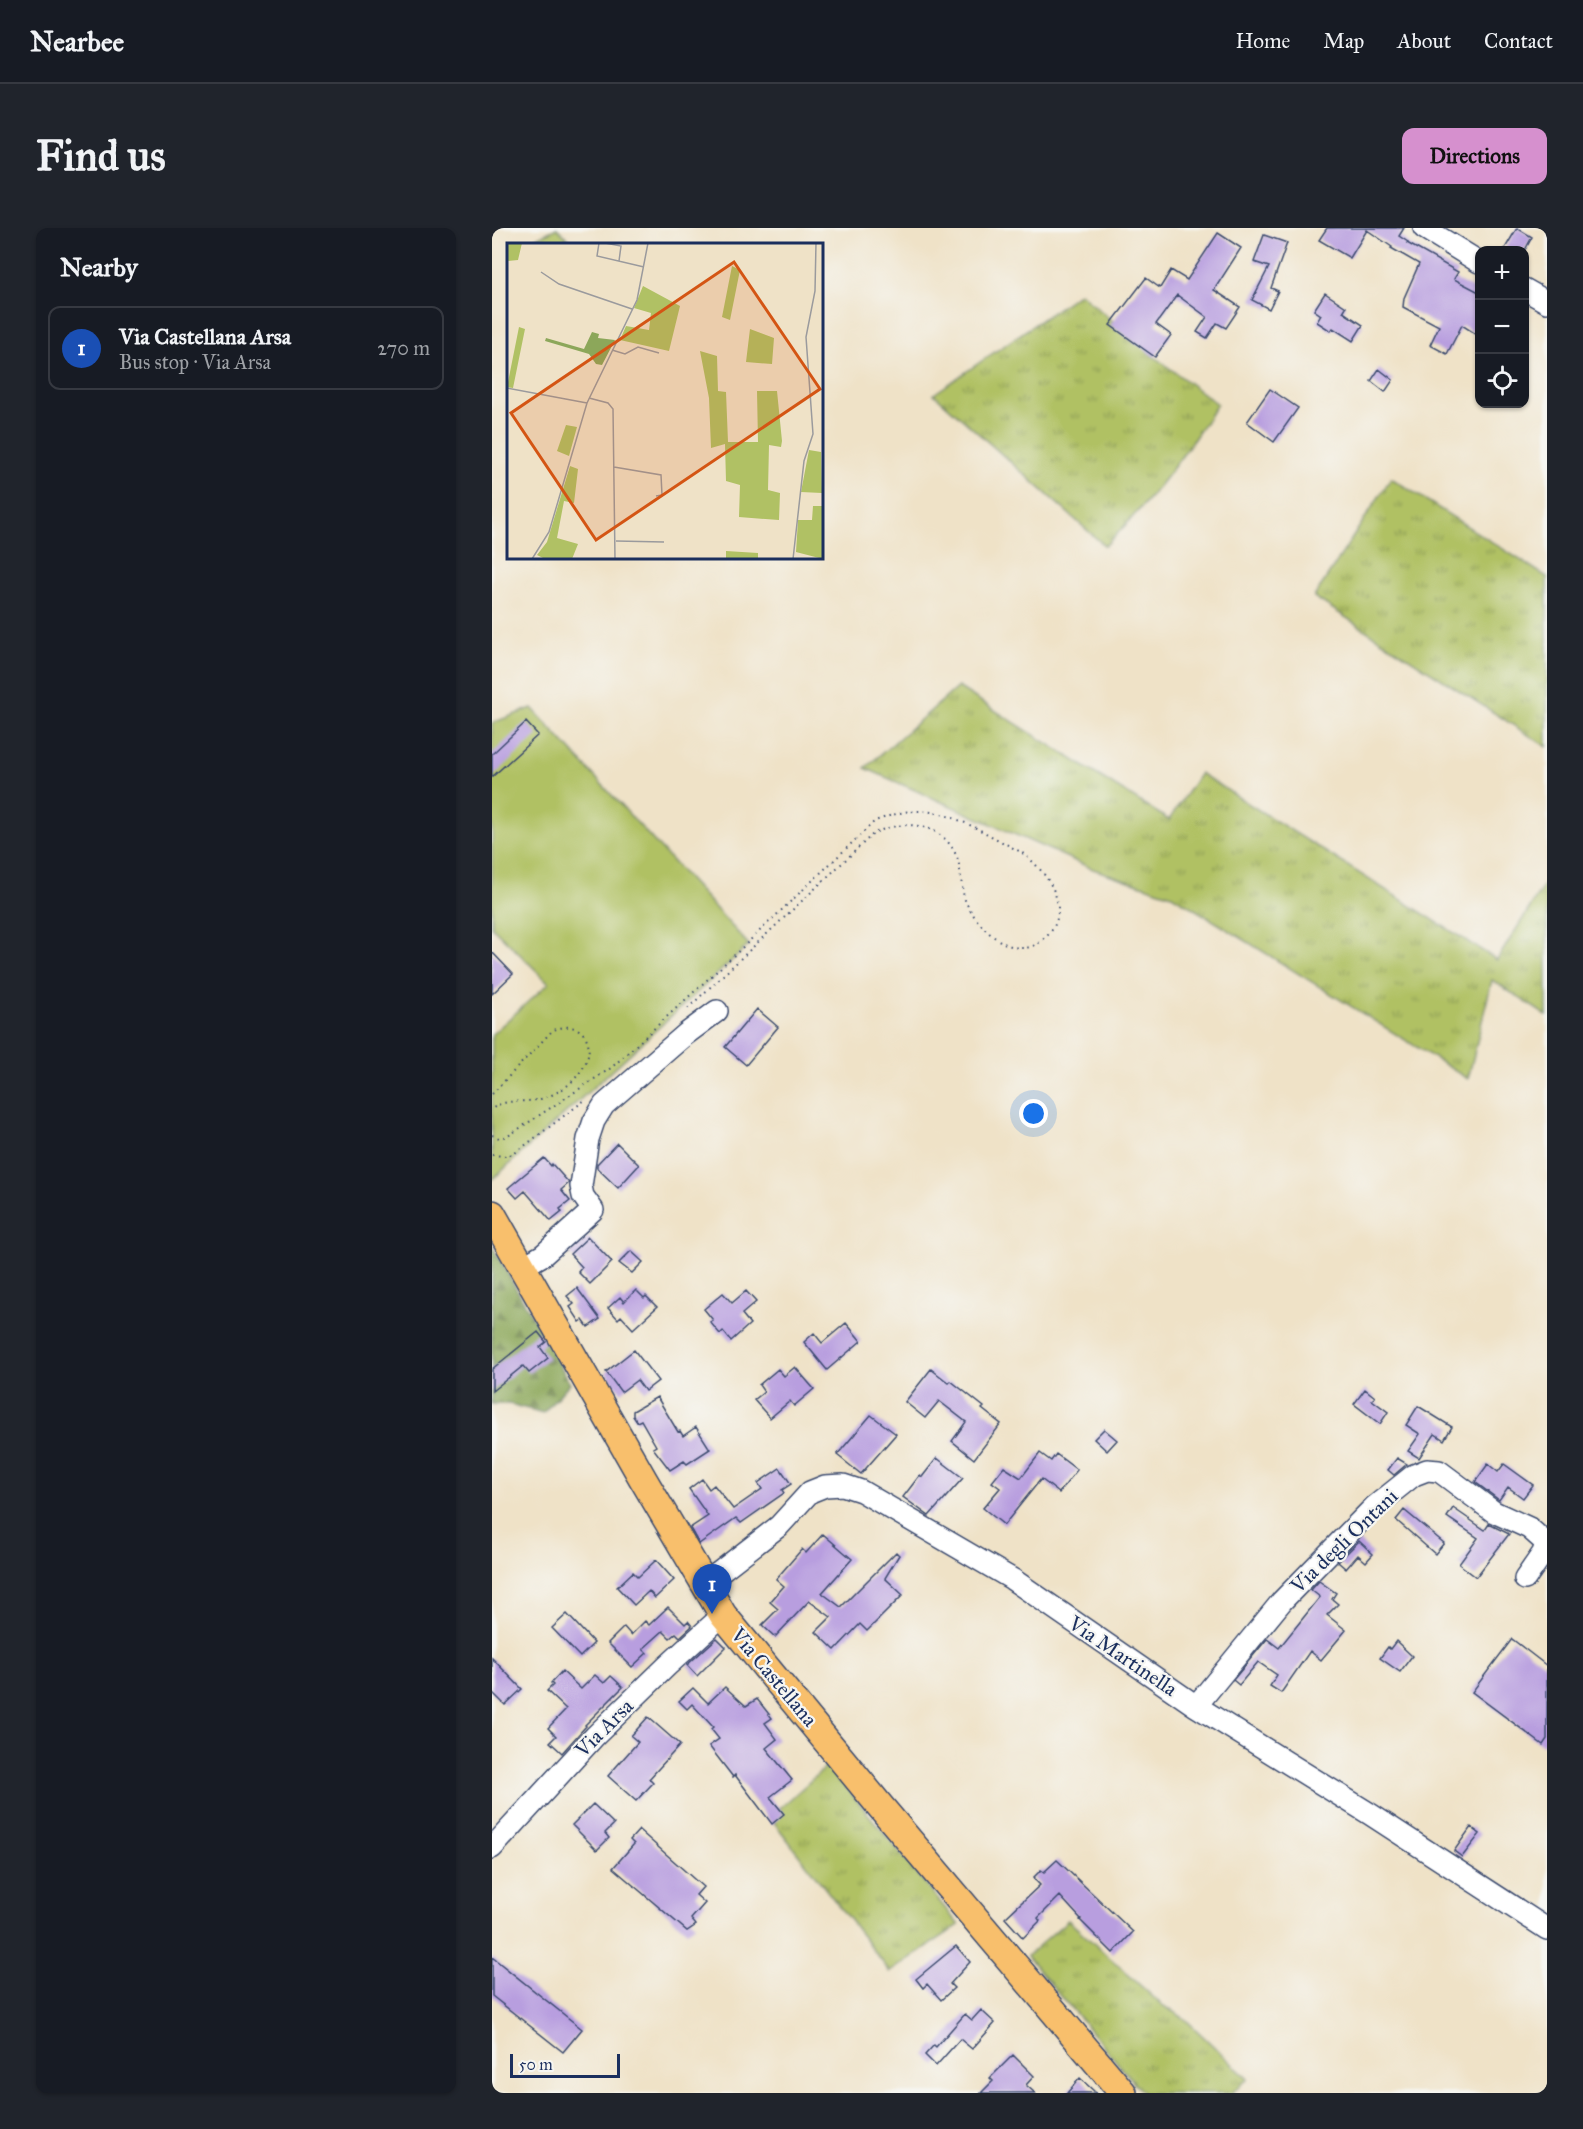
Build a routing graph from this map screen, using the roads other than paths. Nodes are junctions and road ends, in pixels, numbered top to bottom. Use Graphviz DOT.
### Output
graph roads {
  1 [pos="1424,228"];
  2 [pos="1475,260"];
  3 [pos="1529,292"];
  4 [pos="1547,302"];
  5 [pos="717,1011"];
  6 [pos="492,1214"];
  7 [pos="522,1267"];
  8 [pos="1525,1579"];
  9 [pos="704,1584"];
  10 [pos="723,1616"];
  11 [pos="1196,1706"];
  12 [pos="492,1848"];
  13 [pos="1547,1929"];
  14 [pos="1123,2093"];
  1 -- 2 [label="street"];
  3 -- 4 [label="street"];
  5 -- 7 [label="street"];
  6 -- 7 [label="main road, Via Castellana"];
  7 -- 9 [label="main road, Via Castellana"];
  8 -- 11 [label="street, Via degli Ontani"];
  9 -- 10 [label="main road, Via Castellana"];
  9 -- 11 [label="street, Via Martinella"];
  10 -- 12 [label="street, Via Arsa"];
  10 -- 14 [label="main road, Via Castellana"];
  11 -- 13 [label="street, Via Martinella"];
}
